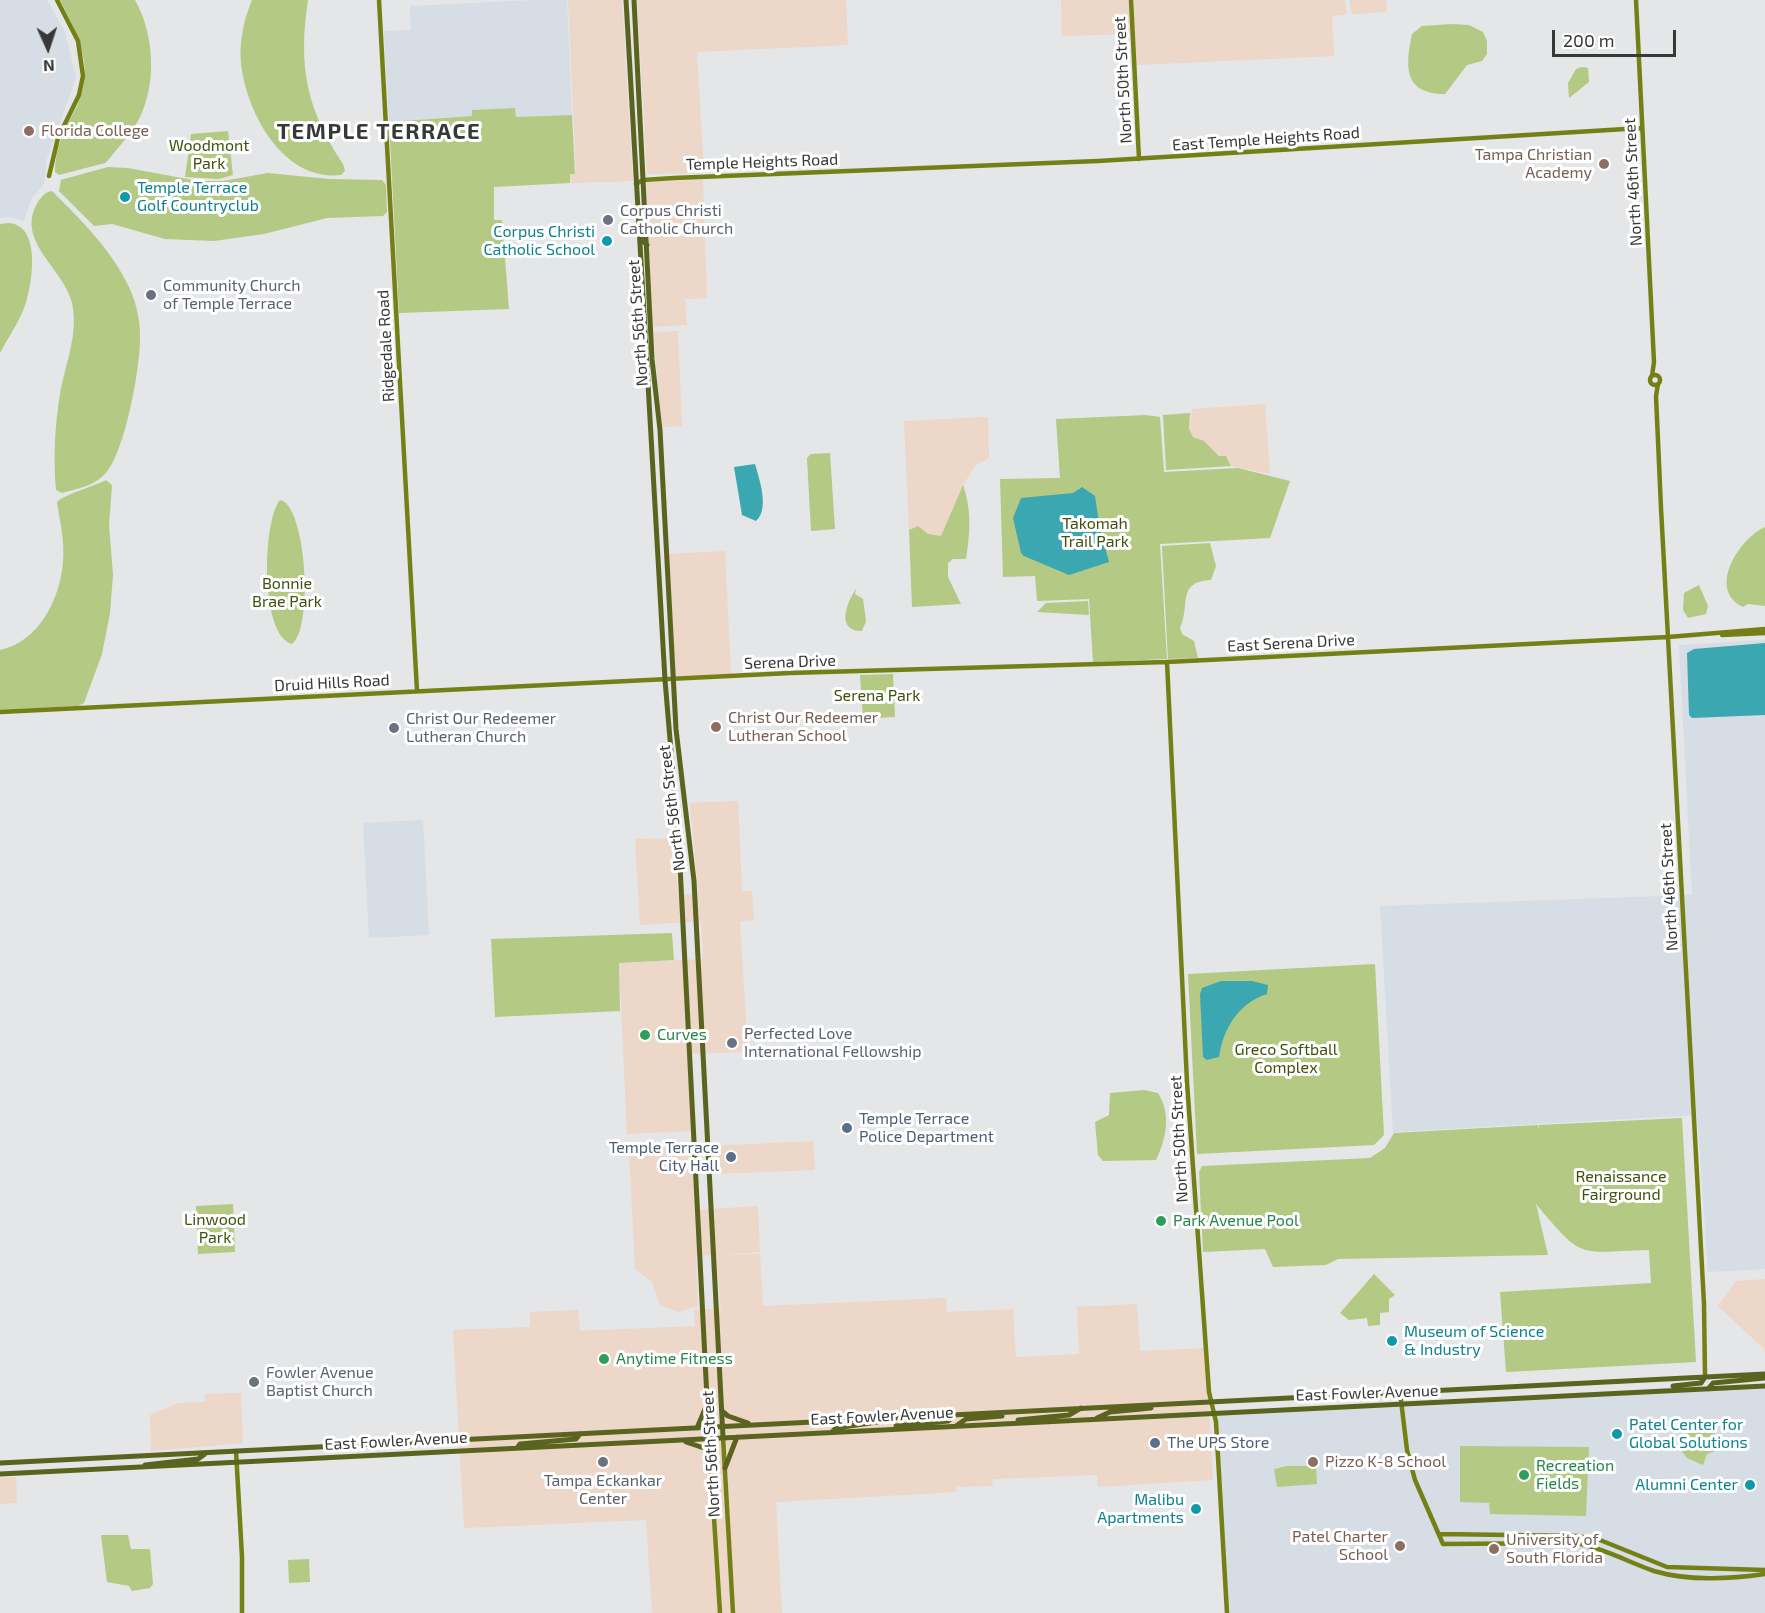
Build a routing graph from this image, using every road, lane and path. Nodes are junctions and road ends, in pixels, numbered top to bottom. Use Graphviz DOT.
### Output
graph roads {
  1 [pos="57,0"];
  2 [pos="379,0"];
  3 [pos="626,0"];
  4 [pos="634,0"];
  5 [pos="1131,0"];
  6 [pos="1636,0"];
  7 [pos="627,14"];
  8 [pos="637,53"];
  9 [pos="629,60"];
  10 [pos="639,86"];
  11 [pos="632,111"];
  12 [pos="1642,128"];
  13 [pos="642,146"];
  14 [pos="1138,159"];
  15 [pos="890,169"];
  16 [pos="52,176"];
  17 [pos="643,180"];
  18 [pos="636,184"];
  19 [pos="638,216"];
  20 [pos="647,245"];
  21 [pos="641,285"];
  22 [pos="649,285"];
  23 [pos="651,329"];
  24 [pos="644,330"];
  25 [pos="1655,376"];
  26 [pos="1655,383"];
  27 [pos="1765,631"];
  28 [pos="1668,637"];
  29 [pos="1167,662"];
  30 [pos="916,670"];
  31 [pos="673,679"];
  32 [pos="665,680"];
  33 [pos="417,691"];
  34 [pos="0,712"];
  35 [pos="681,867"];
  36 [pos="693,867"];
  37 [pos="686,969"];
  38 [pos="698,969"];
  39 [pos="699,977"];
  40 [pos="687,978"];
  41 [pos="703,1047"];
  42 [pos="691,1048"];
  43 [pos="1765,1376"];
  44 [pos="1705,1377"];
  45 [pos="1765,1386"];
  46 [pos="1708,1389"];
  47 [pos="1650,1390"];
  48 [pos="1400,1392"];
  49 [pos="1211,1402"];
  50 [pos="706,1404"];
  51 [pos="1171,1404"];
  52 [pos="1400,1406"];
  53 [pos="1081,1408"];
  54 [pos="722,1411"];
  55 [pos="1015,1412"];
  56 [pos="1215,1413"];
  57 [pos="956,1415"];
  58 [pos="898,1418"];
  59 [pos="1097,1419"];
  60 [pos="1004,1423"];
  61 [pos="753,1424"];
  62 [pos="723,1426"];
  63 [pos="956,1426"];
  64 [pos="708,1427"];
  65 [pos="697,1428"];
  66 [pos="883,1430"];
  67 [pos="832,1432"];
  68 [pos="581,1433"];
  69 [pos="723,1437"];
  70 [pos="737,1437"];
  71 [pos="709,1438"];
  72 [pos="679,1440"];
  73 [pos="517,1448"];
  74 [pos="710,1450"];
  75 [pos="236,1451"];
  76 [pos="205,1453"];
  77 [pos="236,1462"];
  78 [pos="0,1463"];
  79 [pos="725,1468"];
  80 [pos="116,1469"];
  81 [pos="0,1474"];
  82 [pos="1440,1534"];
  83 [pos="1765,1572"];
  84 [pos="242,1613"];
  85 [pos="720,1613"];
  86 [pos="733,1613"];
  87 [pos="1227,1613"];
  1 -- 16 [label="street"];
  2 -- 33 [label="street, Ridgedale Road"];
  3 -- 7 [label="main road, North 56th Street"];
  4 -- 8 [label="main road, North 56th Street"];
  5 -- 14 [label="street, North 50th Street"];
  6 -- 12 [label="street, North 46th Street"];
  7 -- 8 [label="main road"];
  7 -- 9 [label="main road, North 56th Street"];
  8 -- 10 [label="main road, North 56th Street"];
  9 -- 10 [label="main road"];
  9 -- 11 [label="main road, North 56th Street"];
  10 -- 13 [label="main road, North 56th Street"];
  11 -- 13 [label="main road"];
  11 -- 18 [label="main road, North 56th Street"];
  12 -- 14 [label="street, East Temple Heights Road"];
  12 -- 25 [label="street, North 46th Street"];
  13 -- 17 [label="main road, North 56th Street"];
  14 -- 15 [label="street, East Temple Heights Road"];
  15 -- 17 [label="street, Temple Heights Road"];
  17 -- 18 [label="street, Temple Heights Road"];
  17 -- 20 [label="main road, North 56th Street"];
  18 -- 19 [label="main road, North 56th Street"];
  19 -- 20 [label="main road"];
  19 -- 21 [label="main road, North 56th Street"];
  20 -- 22 [label="main road, North 56th Street"];
  21 -- 22 [label="main road"];
  21 -- 24 [label="main road, North 56th Street"];
  22 -- 23 [label="main road, North 56th Street"];
  23 -- 24 [label="main road"];
  23 -- 31 [label="main road, North 56th Street"];
  24 -- 32 [label="main road, North 56th Street"];
  25 -- 26 [label="street"];
  25 -- 26 [label="street"];
  26 -- 28 [label="street, North 46th Street"];
  27 -- 28 [label="street, East Serena Drive"];
  28 -- 29 [label="street, East Serena Drive"];
  28 -- 44 [label="street, North 46th Street"];
  29 -- 30 [label="street, East Serena Drive"];
  29 -- 49 [label="street, North 50th Street"];
  30 -- 31 [label="street, Serena Drive"];
  31 -- 32 [label="street, Serena Drive"];
  31 -- 36 [label="main road, North 56th Street"];
  32 -- 33 [label="street, Druid Hills Road"];
  32 -- 35 [label="main road, North 56th Street"];
  33 -- 34 [label="street, Druid Hills Road"];
  35 -- 36 [label="main road"];
  35 -- 37 [label="main road, North 56th Street"];
  36 -- 38 [label="main road, North 56th Street"];
  37 -- 38 [label="main road"];
  37 -- 40 [label="main road, North 56th Street"];
  38 -- 39 [label="main road, North 56th Street"];
  39 -- 40 [label="main road"];
  39 -- 41 [label="main road, North 56th Street"];
  40 -- 42 [label="main road, North 56th Street"];
  41 -- 42 [label="main road"];
  41 -- 54 [label="main road, North 56th Street"];
  42 -- 50 [label="main road, North 56th Street"];
  43 -- 44 [label="main road, East Fowler Avenue"];
  43 -- 46 [label="main road"];
  44 -- 47 [label="main road"];
  44 -- 48 [label="main road, East Fowler Avenue"];
  45 -- 46 [label="main road, East Fowler Avenue"];
  46 -- 47 [label="main road, East Fowler Avenue"];
  47 -- 52 [label="main road, East Fowler Avenue"];
  48 -- 49 [label="main road, East Fowler Avenue"];
  48 -- 52 [label="street"];
  49 -- 51 [label="main road, East Fowler Avenue"];
  49 -- 56 [label="street, North 50th Street"];
  50 -- 64 [label="main road, North 56th Street"];
  50 -- 65 [label="main road"];
  51 -- 53 [label="main road, East Fowler Avenue"];
  51 -- 59 [label="main road"];
  52 -- 56 [label="main road, East Fowler Avenue"];
  52 -- 82 [label="street"];
  53 -- 55 [label="main road, East Fowler Avenue"];
  53 -- 60 [label="main road"];
  54 -- 61 [label="main road"];
  54 -- 62 [label="main road, North 56th Street"];
  55 -- 57 [label="main road, East Fowler Avenue"];
  55 -- 63 [label="main road"];
  56 -- 59 [label="main road, East Fowler Avenue"];
  56 -- 87 [label="street, North 50th Street"];
  57 -- 58 [label="main road, East Fowler Avenue"];
  57 -- 66 [label="main road"];
  58 -- 61 [label="main road, East Fowler Avenue"];
  58 -- 67 [label="main road"];
  59 -- 60 [label="main road, East Fowler Avenue"];
  60 -- 63 [label="main road, East Fowler Avenue"];
  61 -- 62 [label="main road, East Fowler Avenue"];
  62 -- 64 [label="main road, East Fowler Avenue"];
  62 -- 69 [label="main road, North 56th Street"];
  63 -- 66 [label="main road, East Fowler Avenue"];
  64 -- 65 [label="main road, East Fowler Avenue"];
  64 -- 71 [label="main road, North 56th Street"];
  65 -- 68 [label="main road, East Fowler Avenue"];
  66 -- 67 [label="main road, East Fowler Avenue"];
  67 -- 70 [label="main road, East Fowler Avenue"];
  68 -- 73 [label="main road"];
  68 -- 75 [label="main road, East Fowler Avenue"];
  69 -- 70 [label="main road, East Fowler Avenue"];
  69 -- 71 [label="main road, East Fowler Avenue"];
  69 -- 79 [label="street, North 56th Street"];
  70 -- 79 [label="main road"];
  71 -- 72 [label="main road, East Fowler Avenue"];
  71 -- 74 [label="street, North 56th Street"];
  72 -- 73 [label="main road, East Fowler Avenue"];
  72 -- 74 [label="main road"];
  73 -- 77 [label="main road, East Fowler Avenue"];
  74 -- 85 [label="street, North 56th Street"];
  75 -- 76 [label="main road, East Fowler Avenue"];
  75 -- 77 [label="street"];
  76 -- 78 [label="main road, East Fowler Avenue"];
  76 -- 80 [label="main road"];
  77 -- 80 [label="main road, East Fowler Avenue"];
  77 -- 84 [label="street"];
  79 -- 86 [label="street, North 56th Street"];
  80 -- 81 [label="main road, East Fowler Avenue"];
  82 -- 83 [label="street"];
  82 -- 83 [label="street"];
}
